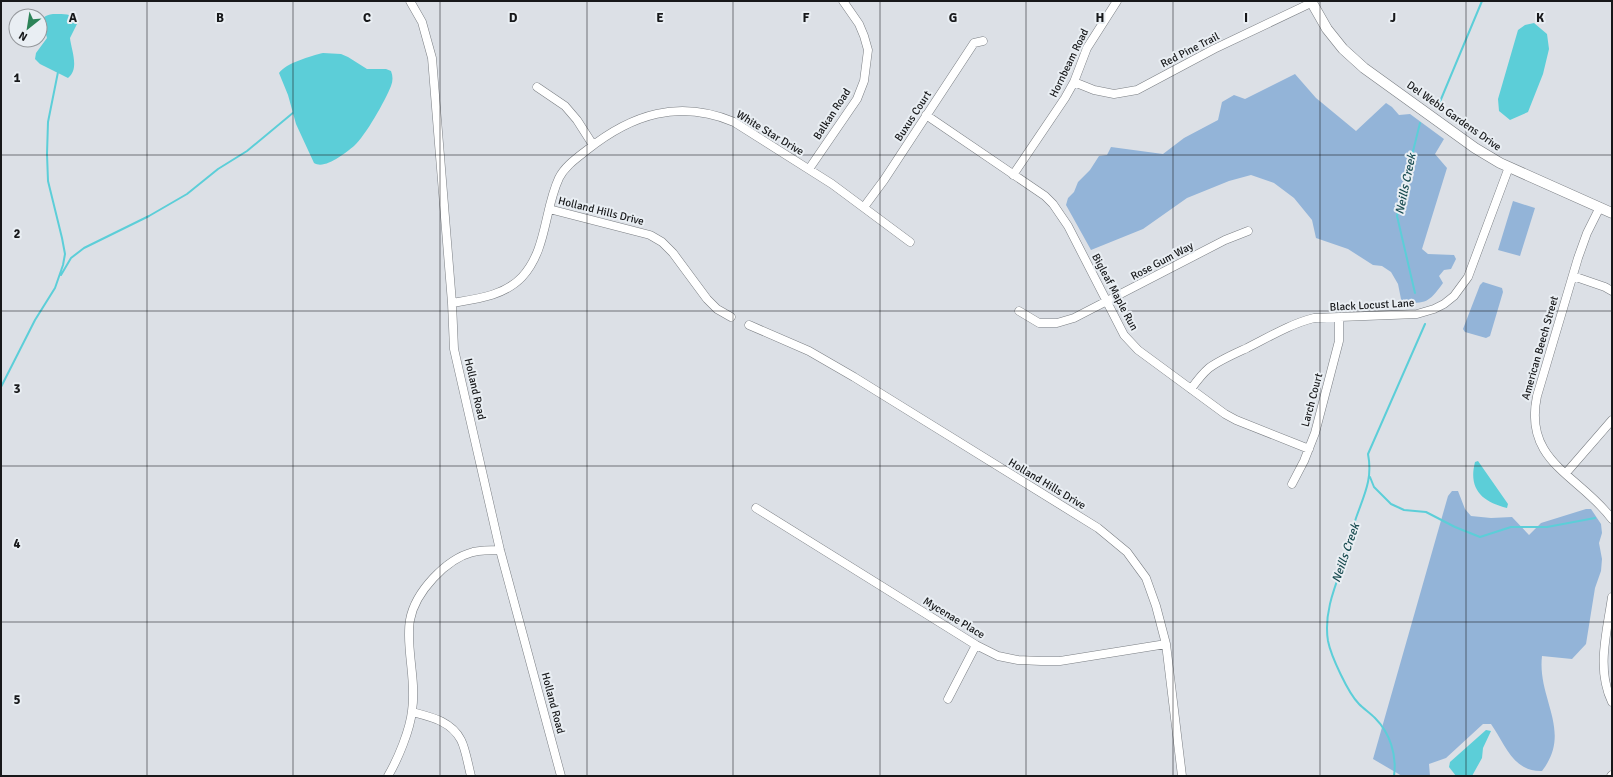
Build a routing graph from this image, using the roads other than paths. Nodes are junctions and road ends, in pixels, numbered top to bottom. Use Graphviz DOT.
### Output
graph roads {
  1 [pos="410,1"];
  2 [pos="843,1"];
  3 [pos="1117,1"];
  4 [pos="1311,2"];
  5 [pos="983,41"];
  6 [pos="1074,82"];
  7 [pos="537,87"];
  8 [pos="926,115"];
  9 [pos="593,145"];
  10 [pos="1509,167"];
  11 [pos="809,169"];
  12 [pos="1013,175"];
  13 [pos="864,207"];
  14 [pos="1600,207"];
  15 [pos="549,209"];
  16 [pos="1612,213"];
  17 [pos="1248,231"];
  18 [pos="910,242"];
  19 [pos="1573,276"];
  20 [pos="1612,291"];
  21 [pos="1108,302"];
  22 [pos="452,303"];
  23 [pos="1019,311"];
  24 [pos="731,317"];
  25 [pos="1339,318"];
  26 [pos="749,325"];
  27 [pos="1191,389"];
  28 [pos="1612,420"];
  29 [pos="1309,449"];
  30 [pos="1566,473"];
  31 [pos="1292,484"];
  32 [pos="756,508"];
  33 [pos="1612,519"];
  34 [pos="500,550"];
  35 [pos="1612,597"];
  36 [pos="1166,644"];
  37 [pos="976,645"];
  38 [pos="948,699"];
  39 [pos="1612,702"];
  40 [pos="412,712"];
  41 [pos="388,776"];
  42 [pos="471,776"];
  43 [pos="561,776"];
  44 [pos="1182,776"];
  1 -- 22 [label="street, Holland Road"];
  2 -- 11 [label="street, Balkan Road"];
  3 -- 6 [label="street, Hornbeam Road"];
  4 -- 6 [label="street, Red Pine Trail"];
  4 -- 10 [label="street, Del Webb Gardens Drive"];
  5 -- 8 [label="street, Buxus Court"];
  6 -- 12 [label="street, Hornbeam Road"];
  7 -- 9 [label="street"];
  8 -- 12 [label="street, Bigleaf Maple Run"];
  8 -- 13 [label="street, Buxus Court"];
  9 -- 11 [label="street, White Star Drive"];
  9 -- 15 [label="street, White Star Drive"];
  10 -- 14 [label="street, Del Webb Gardens Drive"];
  10 -- 25 [label="street, Black Locust Lane"];
  11 -- 13 [label="street, White Star Drive"];
  12 -- 21 [label="street, Bigleaf Maple Run"];
  13 -- 18 [label="street, White Star Drive"];
  14 -- 16 [label="street, Del Webb Gardens Drive"];
  14 -- 19 [label="street, American Beech Street"];
  15 -- 22 [label="street, White Star Drive"];
  15 -- 24 [label="street, Holland Hills Drive"];
  17 -- 21 [label="street, Rose Gum Way"];
  19 -- 20 [label="street"];
  19 -- 30 [label="street, American Beech Street"];
  21 -- 23 [label="street, Rose Gum Way"];
  21 -- 27 [label="street, Bigleaf Maple Run"];
  22 -- 34 [label="street, Holland Road"];
  25 -- 27 [label="street, Black Locust Lane"];
  25 -- 29 [label="street, Larch Court"];
  26 -- 36 [label="street, Holland Hills Drive"];
  27 -- 29 [label="street, Bigleaf Maple Run"];
  28 -- 30 [label="street"];
  29 -- 31 [label="street, Larch Court"];
  30 -- 33 [label="street, American Beech Street"];
  32 -- 37 [label="street, Mycenae Place"];
  34 -- 40 [label="street"];
  34 -- 43 [label="street, Holland Road"];
  35 -- 39 [label="street"];
  36 -- 37 [label="street, Mycenae Place"];
  36 -- 44 [label="street, Holland Hills Drive"];
  37 -- 38 [label="street"];
  40 -- 41 [label="street"];
  40 -- 42 [label="street"];
}
